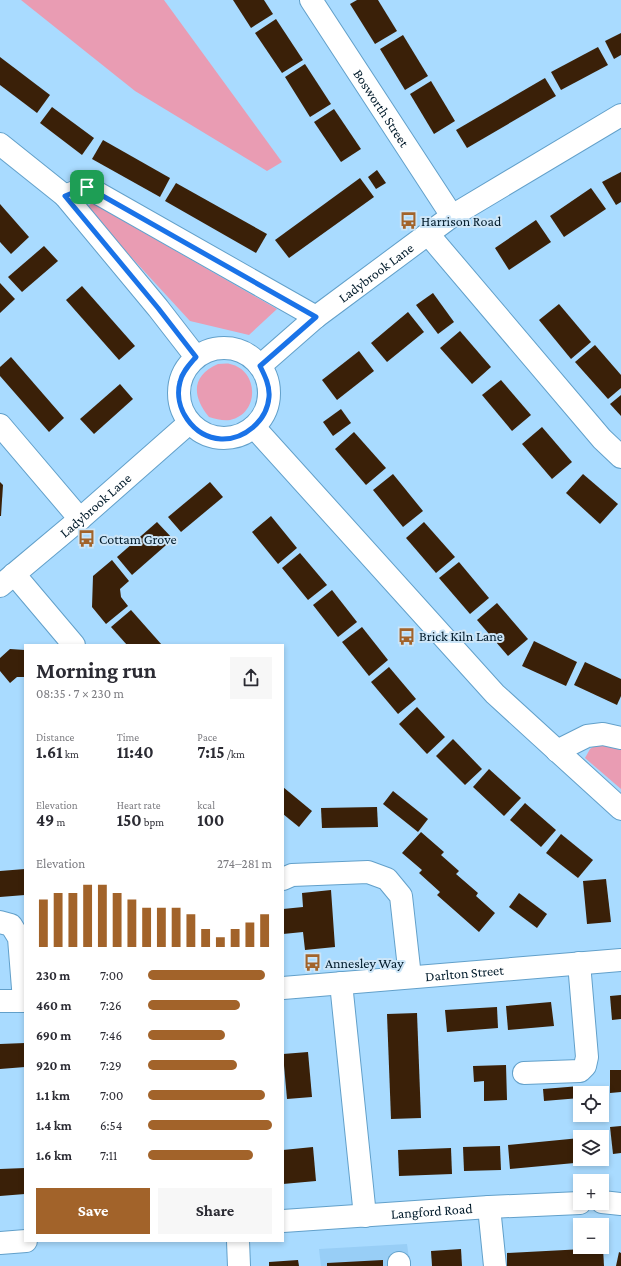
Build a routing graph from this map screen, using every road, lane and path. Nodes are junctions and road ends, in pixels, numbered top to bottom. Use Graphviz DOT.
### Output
graph roads {
  1 [pos="311,0"];
  2 [pos="621,115"];
  3 [pos="0,144"];
  4 [pos="65,196"];
  5 [pos="452,216"];
  6 [pos="428,234"];
  7 [pos="316,317"];
  8 [pos="196,357"];
  9 [pos="260,366"];
  10 [pos="189,422"];
  11 [pos="0,425"];
  12 [pos="254,427"];
  13 [pos="621,457"];
  14 [pos="80,519"];
  15 [pos="7,580"];
  16 [pos="73,644"];
  17 [pos="621,738"];
  18 [pos="557,751"];
  19 [pos="621,809"];
  20 [pos="284,879"];
  21 [pos="0,922"];
  22 [pos="621,960"];
  23 [pos="579,963"];
  24 [pos="410,977"];
  25 [pos="341,983"];
  26 [pos="284,988"];
  27 [pos="24,990"];
  28 [pos="0,1001"];
  29 [pos="24,1001"];
  30 [pos="524,1074"];
  31 [pos="573,1203"];
  32 [pos="609,1203"];
  33 [pos="621,1204"];
  34 [pos="489,1207"];
  35 [pos="365,1216"];
  36 [pos="284,1221"];
  37 [pos="24,1241"];
  38 [pos="238,1242"];
  39 [pos="0,1243"];
  40 [pos="239,1266"];
  41 [pos="494,1266"];
  1 -- 5 [label="street, Bosworth Street"];
  2 -- 5 [label="street, Ladybrook Lane"];
  3 -- 4 [label="street"];
  4 -- 7 [label="street"];
  4 -- 8 [label="street"];
  5 -- 6 [label="street, Ladybrook Lane"];
  6 -- 7 [label="street, Ladybrook Lane"];
  6 -- 13 [label="street"];
  7 -- 9 [label="street, Ladybrook Lane"];
  8 -- 9 [label="street"];
  8 -- 10 [label="street"];
  9 -- 12 [label="street"];
  10 -- 12 [label="street"];
  10 -- 14 [label="street, Ladybrook Lane"];
  11 -- 14 [label="street"];
  12 -- 18 [label="street"];
  14 -- 15 [label="street, Ladybrook Lane"];
  15 -- 16 [label="street"];
  17 -- 18 [label="street"];
  18 -- 19 [label="street"];
  20 -- 24 [label="street"];
  21 -- 27 [label="street"];
  22 -- 23 [label="street, Darlton Street"];
  23 -- 24 [label="street, Darlton Street"];
  23 -- 30 [label="street"];
  24 -- 25 [label="street, Darlton Street"];
  25 -- 26 [label="street, Darlton Street"];
  25 -- 35 [label="street"];
  28 -- 29 [label="street"];
  31 -- 34 [label="street, Langford Road"];
  32 -- 33 [label="street"];
  34 -- 35 [label="street, Langford Road"];
  34 -- 41 [label="street"];
  35 -- 36 [label="street, Langford Road"];
  37 -- 39 [label="street"];
  38 -- 40 [label="street"];
}
